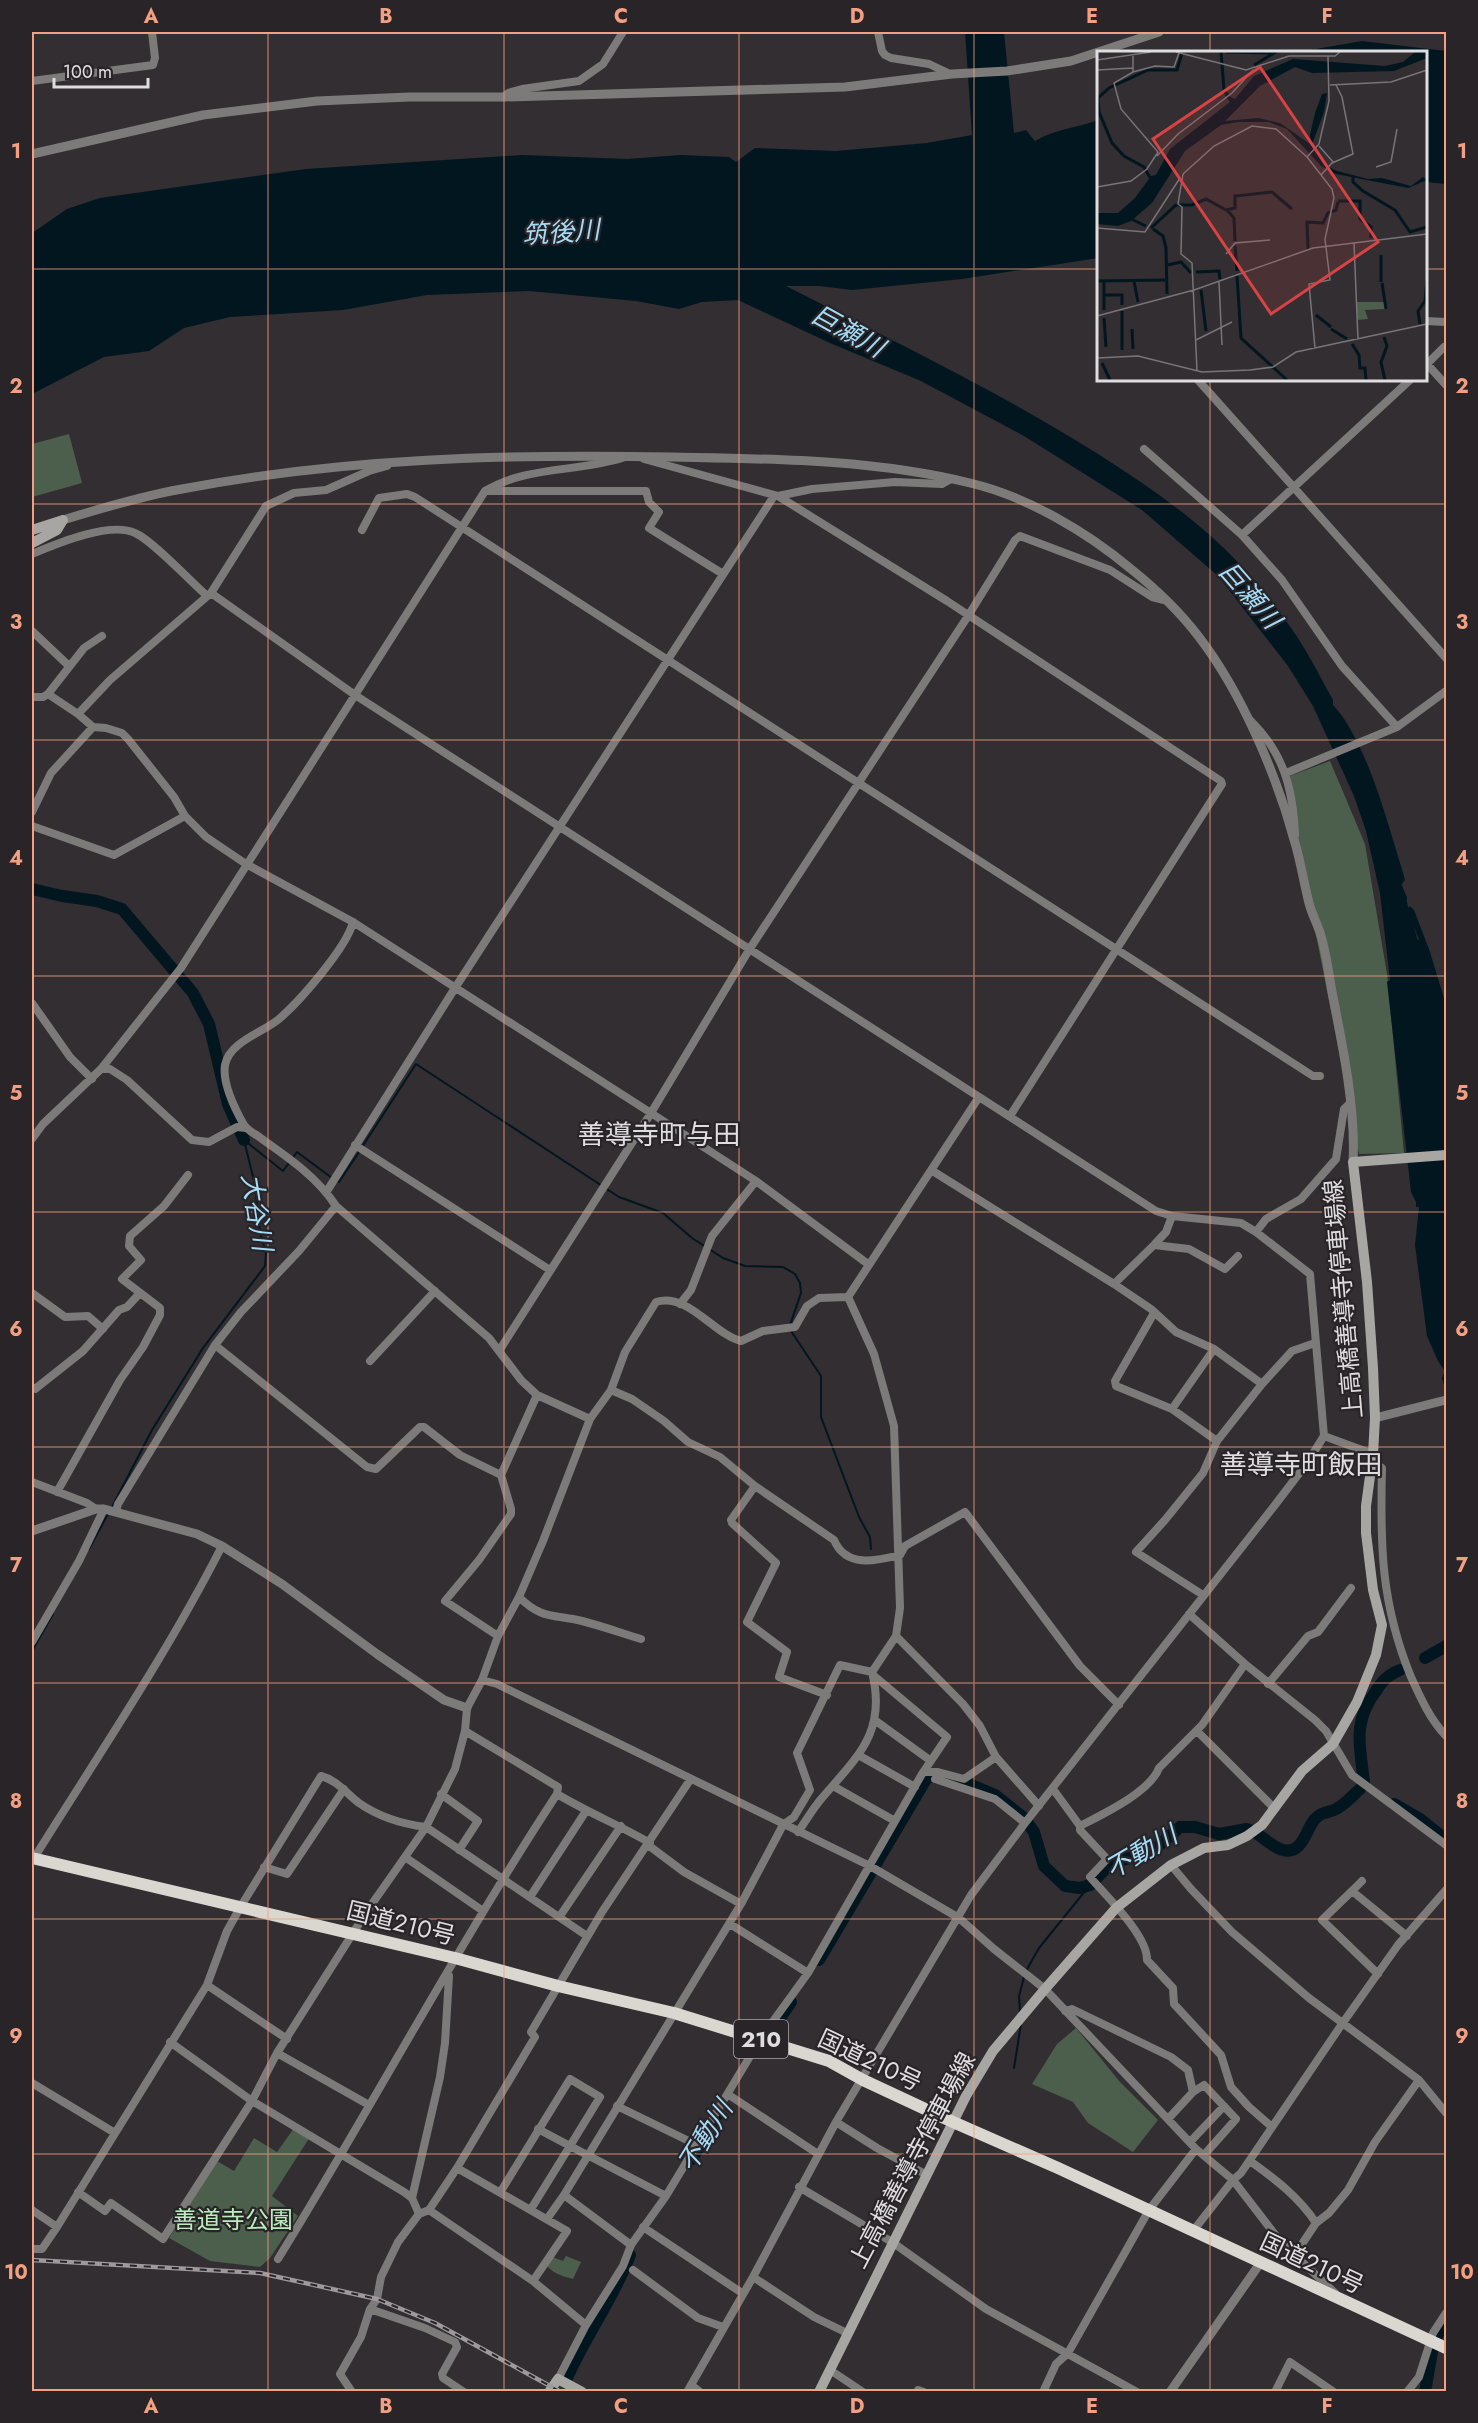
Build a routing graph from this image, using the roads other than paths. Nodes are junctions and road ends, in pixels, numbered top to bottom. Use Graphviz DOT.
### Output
graph roads {
  1 [pos="152,32"];
  2 [pos="623,32"];
  3 [pos="878,32"];
  4 [pos="1159,32"];
  5 [pos="1101,51"];
  6 [pos="1097,52"];
  7 [pos="952,74"];
  8 [pos="32,81"];
  9 [pos="504,97"];
  10 [pos="32,154"];
  11 [pos="1427,321"];
  12 [pos="1446,322"];
  13 [pos="1444,347"];
  14 [pos="1427,363"];
  15 [pos="1427,365"];
  16 [pos="1199,381"];
  17 [pos="1409,381"];
  18 [pos="1446,386"];
  19 [pos="1144,449"];
  20 [pos="631,456"];
  21 [pos="397,461"];
  22 [pos="951,479"];
  23 [pos="1293,488"];
  24 [pos="485,491"];
  25 [pos="776,496"];
  26 [pos="63,520"];
  27 [pos="462,527"];
  28 [pos="32,530"];
  29 [pos="362,530"];
  30 [pos="1242,535"];
  31 [pos="32,543"];
  32 [pos="32,554"];
  33 [pos="723,574"];
  34 [pos="208,594"];
  35 [pos="1164,600"];
  36 [pos="968,616"];
  37 [pos="32,631"];
  38 [pos="102,636"];
  39 [pos="1446,658"];
  40 [pos="667,660"];
  41 [pos="69,666"];
  42 [pos="1446,691"];
  43 [pos="48,694"];
  44 [pos="355,695"];
  45 [pos="32,697"];
  46 [pos="1244,713"];
  47 [pos="78,714"];
  48 [pos="93,727"];
  49 [pos="1397,727"];
  50 [pos="1286,773"];
  51 [pos="858,783"];
  52 [pos="32,812"];
  53 [pos="185,816"];
  54 [pos="32,826"];
  55 [pos="559,827"];
  56 [pos="1295,842"];
  57 [pos="246,864"];
  58 [pos="353,922"];
  59 [pos="1117,948"];
  60 [pos="749,950"];
  61 [pos="455,988"];
  62 [pos="32,1003"];
  63 [pos="101,1069"];
  64 [pos="1320,1077"];
  65 [pos="92,1079"];
  66 [pos="979,1097"];
  67 [pos="1349,1104"];
  68 [pos="651,1113"];
  69 [pos="1010,1116"];
  70 [pos="246,1128"];
  71 [pos="32,1139"];
  72 [pos="355,1145"];
  73 [pos="1446,1155"];
  74 [pos="1357,1162"];
  75 [pos="931,1170"];
  76 [pos="188,1175"];
  77 [pos="756,1181"];
  78 [pos="327,1191"];
  79 [pos="336,1206"];
  80 [pos="1172,1216"];
  81 [pos="1256,1232"];
  82 [pos="1154,1245"];
  83 [pos="1238,1256"];
  84 [pos="868,1264"];
  85 [pos="550,1270"];
  86 [pos="1114,1284"];
  87 [pos="435,1291"];
  88 [pos="32,1293"];
  89 [pos="140,1293"];
  90 [pos="848,1297"];
  91 [pos="680,1304"];
  92 [pos="1154,1313"];
  93 [pos="103,1329"];
  94 [pos="1315,1343"];
  95 [pos="215,1345"];
  96 [pos="1214,1349"];
  97 [pos="499,1351"];
  98 [pos="370,1361"];
  99 [pos="1262,1384"];
  100 [pos="32,1387"];
  101 [pos="610,1390"];
  102 [pos="537,1395"];
  103 [pos="1446,1400"];
  104 [pos="1172,1409"];
  105 [pos="1375,1418"];
  106 [pos="590,1419"];
  107 [pos="1324,1436"];
  108 [pos="1217,1441"];
  109 [pos="1373,1457"];
  110 [pos="501,1475"];
  111 [pos="32,1482"];
  112 [pos="755,1486"];
  113 [pos="57,1492"];
  114 [pos="100,1509"];
  115 [pos="116,1511"];
  116 [pos="32,1531"];
  117 [pos="222,1546"];
  118 [pos="900,1555"];
  119 [pos="1351,1587"];
  120 [pos="1203,1595"];
  121 [pos="519,1597"];
  122 [pos="1189,1614"];
  123 [pos="498,1636"];
  124 [pos="896,1636"];
  125 [pos="641,1639"];
  126 [pos="32,1642"];
  127 [pos="1245,1664"];
  128 [pos="872,1673"];
  129 [pos="482,1680"];
  130 [pos="1268,1683"];
  131 [pos="827,1695"];
  132 [pos="1119,1704"];
  133 [pos="467,1708"];
  134 [pos="876,1721"];
  135 [pos="465,1731"];
  136 [pos="1197,1731"];
  137 [pos="1446,1736"];
  138 [pos="1333,1744"];
  139 [pos="860,1756"];
  140 [pos="996,1757"];
  141 [pos="931,1761"];
  142 [pos="924,1772"];
  143 [pos="934,1779"];
  144 [pos="690,1780"];
  145 [pos="833,1786"];
  146 [pos="915,1787"];
  147 [pos="344,1789"];
  148 [pos="1053,1789"];
  149 [pos="441,1794"];
  150 [pos="557,1794"];
  151 [pos="1039,1806"];
  152 [pos="1275,1809"];
  153 [pos="586,1812"];
  154 [pos="895,1821"];
  155 [pos="1025,1823"];
  156 [pos="783,1825"];
  157 [pos="621,1826"];
  158 [pos="1080,1826"];
  159 [pos="426,1827"];
  160 [pos="798,1832"];
  161 [pos="649,1844"];
  162 [pos="1446,1845"];
  163 [pos="459,1850"];
  164 [pos="405,1857"];
  165 [pos="33,1858"];
  166 [pos="1171,1865"];
  167 [pos="264,1867"];
  168 [pos="872,1867"];
  169 [pos="502,1879"];
  170 [pos="1362,1881"];
  171 [pos="1446,1890"];
  172 [pos="1352,1891"];
  173 [pos="530,1897"];
  174 [pos="741,1905"];
  175 [pos="241,1906"];
  176 [pos="1116,1908"];
  177 [pos="483,1911"];
  178 [pos="560,1916"];
  179 [pos="959,1918"];
  180 [pos="730,1924"];
  181 [pos="354,1933"];
  182 [pos="588,1936"];
  183 [pos="1407,1936"];
  184 [pos="455,1958"];
  185 [pos="808,1972"];
  186 [pos="1378,1974"];
  187 [pos="207,1985"];
  188 [pos="558,1986"];
  189 [pos="1044,1989"];
  190 [pos="1065,2011"];
  191 [pos="674,2013"];
  192 [pos="1342,2024"];
  193 [pos="761,2038"];
  194 [pos="287,2039"];
  195 [pos="170,2042"];
  196 [pos="277,2053"];
  197 [pos="863,2080"];
  198 [pos="1419,2080"];
  199 [pos="32,2083"];
  200 [pos="1193,2092"];
  201 [pos="732,2097"];
  202 [pos="252,2101"];
  203 [pos="369,2105"];
  204 [pos="617,2106"];
  205 [pos="1224,2106"];
  206 [pos="1446,2113"];
  207 [pos="1168,2120"];
  208 [pos="836,2122"];
  209 [pos="953,2122"];
  210 [pos="1272,2127"];
  211 [pos="538,2129"];
  212 [pos="115,2133"];
  213 [pos="1190,2142"];
  214 [pos="697,2145"];
  215 [pos="570,2146"];
  216 [pos="1196,2150"];
  217 [pos="818,2154"];
  218 [pos="343,2155"];
  219 [pos="588,2155"];
  220 [pos="1204,2156"];
  221 [pos="1250,2161"];
  222 [pos="457,2168"];
  223 [pos="927,2175"];
  224 [pos="1233,2180"];
  225 [pos="800,2187"];
  226 [pos="501,2191"];
  227 [pos="78,2192"];
  228 [pos="564,2195"];
  229 [pos="666,2196"];
  230 [pos="412,2198"];
  231 [pos="32,2210"];
  232 [pos="429,2210"];
  233 [pos="531,2210"];
  234 [pos="1149,2210"];
  235 [pos="419,2214"];
  236 [pos="547,2219"];
  237 [pos="1316,2223"];
  238 [pos="57,2227"];
  239 [pos="643,2227"];
  240 [pos="1193,2231"];
  241 [pos="892,2242"];
  242 [pos="631,2245"];
  243 [pos="32,2248"];
  244 [pos="1294,2256"];
  245 [pos="278,2259"];
  246 [pos="1261,2262"];
  247 [pos="633,2270"];
  248 [pos="753,2277"];
  249 [pos="533,2281"];
  250 [pos="742,2293"];
  251 [pos="1345,2302"];
  252 [pos="370,2309"];
  253 [pos="1446,2313"];
  254 [pos="586,2325"];
  255 [pos="723,2327"];
  256 [pos="847,2333"];
  257 [pos="1430,2340"];
  258 [pos="1446,2348"];
  259 [pos="1068,2354"];
  260 [pos="830,2370"];
  261 [pos="558,2379"];
  262 [pos="689,2388"];
  263 [pos="352,2391"];
  264 [pos="464,2391"];
  265 [pos="549,2391"];
  266 [pos="582,2391"];
  267 [pos="699,2391"];
  268 [pos="819,2391"];
  269 [pos="863,2391"];
  270 [pos="917,2391"];
  271 [pos="924,2391"];
  272 [pos="1043,2391"];
  273 [pos="1137,2391"];
  274 [pos="1170,2391"];
  275 [pos="1275,2391"];
  276 [pos="1334,2391"];
  277 [pos="1407,2391"];
  1 -- 8 [label="street"];
  2 -- 9 [label="street"];
  3 -- 7 [label="street"];
  4 -- 5 [label="street"];
  6 -- 7 [label="street"];
  7 -- 9 [label="street"];
  9 -- 10 [label="street"];
  11 -- 12 [label="street"];
  13 -- 14 [label="street"];
  15 -- 18 [label="street"];
  16 -- 23 [label="street"];
  17 -- 23 [label="street"];
  19 -- 30 [label="street"];
  20 -- 21 [label="street"];
  20 -- 22 [label="street"];
  20 -- 24 [label="street"];
  20 -- 25 [label="street"];
  21 -- 26 [label="street"];
  21 -- 34 [label="street"];
  22 -- 25 [label="street"];
  22 -- 35 [label="street"];
  23 -- 30 [label="street"];
  23 -- 39 [label="street"];
  24 -- 27 [label="street"];
  24 -- 33 [label="street"];
  25 -- 33 [label="street"];
  25 -- 36 [label="street"];
  26 -- 28 [label="main road"];
  26 -- 31 [label="main road"];
  27 -- 29 [label="street"];
  27 -- 40 [label="street"];
  27 -- 44 [label="street"];
  30 -- 49 [label="street"];
  32 -- 34 [label="street"];
  33 -- 40 [label="street"];
  34 -- 44 [label="street"];
  34 -- 47 [label="street"];
  35 -- 36 [label="street"];
  35 -- 46 [label="street"];
  36 -- 51 [label="street"];
  36 -- 59 [label="street"];
  37 -- 41 [label="street"];
  38 -- 41 [label="street"];
  40 -- 51 [label="street"];
  40 -- 55 [label="street"];
  41 -- 43 [label="street"];
  42 -- 49 [label="street"];
  43 -- 45 [label="street"];
  43 -- 47 [label="street"];
  44 -- 55 [label="street"];
  44 -- 57 [label="street"];
  46 -- 50 [label="street"];
  46 -- 56 [label="street"];
  47 -- 48 [label="street"];
  48 -- 52 [label="street"];
  48 -- 53 [label="street"];
  49 -- 50 [label="street"];
  50 -- 56 [label="street"];
  51 -- 59 [label="street"];
  51 -- 60 [label="street"];
  53 -- 54 [label="street"];
  53 -- 57 [label="street"];
  55 -- 60 [label="street"];
  55 -- 61 [label="street"];
  56 -- 67 [label="street"];
  57 -- 58 [label="street"];
  57 -- 63 [label="street"];
  58 -- 61 [label="street"];
  58 -- 70 [label="street"];
  59 -- 64 [label="street"];
  59 -- 69 [label="street"];
  60 -- 66 [label="street"];
  60 -- 68 [label="street"];
  61 -- 68 [label="street"];
  61 -- 72 [label="street"];
  62 -- 65 [label="street"];
  63 -- 65 [label="street"];
  63 -- 70 [label="street"];
  65 -- 71 [label="street"];
  66 -- 69 [label="street"];
  66 -- 75 [label="street"];
  67 -- 74 [label="street"];
  67 -- 81 [label="street"];
  68 -- 77 [label="street"];
  68 -- 85 [label="street"];
  69 -- 80 [label="street"];
  70 -- 78 [label="street"];
  72 -- 78 [label="street"];
  72 -- 85 [label="street"];
  73 -- 74 [label="main road, 上高橋善導寺停車場線"];
  74 -- 105 [label="main road, 上高橋善導寺停車場線"];
  75 -- 84 [label="street"];
  75 -- 86 [label="street"];
  76 -- 89 [label="street"];
  77 -- 84 [label="street"];
  77 -- 91 [label="street"];
  78 -- 79 [label="street"];
  79 -- 87 [label="street"];
  79 -- 95 [label="street"];
  80 -- 81 [label="street"];
  80 -- 82 [label="street"];
  81 -- 94 [label="street"];
  82 -- 83 [label="street"];
  82 -- 86 [label="street"];
  84 -- 90 [label="street"];
  85 -- 97 [label="street"];
  86 -- 92 [label="street"];
  87 -- 97 [label="street"];
  87 -- 98 [label="street"];
  88 -- 93 [label="street"];
  89 -- 93 [label="street"];
  89 -- 113 [label="street"];
  90 -- 91 [label="street"];
  90 -- 118 [label="street"];
  91 -- 101 [label="street"];
  92 -- 96 [label="street"];
  92 -- 104 [label="street"];
  93 -- 100 [label="street"];
  94 -- 99 [label="street"];
  94 -- 107 [label="street"];
  95 -- 110 [label="street"];
  95 -- 115 [label="street"];
  96 -- 99 [label="street"];
  96 -- 104 [label="street"];
  97 -- 102 [label="street"];
  99 -- 108 [label="street"];
  101 -- 106 [label="street"];
  101 -- 112 [label="street"];
  102 -- 106 [label="street"];
  102 -- 110 [label="street"];
  103 -- 105 [label="street"];
  104 -- 108 [label="street"];
  105 -- 109 [label="main road, 上高橋善導寺停車場線"];
  106 -- 121 [label="street"];
  107 -- 109 [label="street"];
  107 -- 120 [label="street"];
  108 -- 120 [label="street"];
  109 -- 137 [label="street"];
  109 -- 138 [label="main road, 上高橋善導寺停車場線"];
  110 -- 123 [label="street"];
  111 -- 113 [label="street"];
  112 -- 118 [label="street"];
  112 -- 131 [label="street"];
  113 -- 114 [label="street"];
  114 -- 115 [label="street"];
  114 -- 116 [label="street"];
  114 -- 126 [label="street"];
  115 -- 117 [label="street"];
  117 -- 133 [label="street"];
  117 -- 165 [label="street"];
  118 -- 124 [label="street"];
  118 -- 132 [label="street"];
  119 -- 130 [label="street"];
  120 -- 122 [label="street"];
  121 -- 123 [label="street"];
  121 -- 125 [label="street"];
  122 -- 127 [label="street"];
  122 -- 132 [label="street"];
  123 -- 129 [label="street"];
  124 -- 128 [label="street"];
  124 -- 140 [label="street"];
  127 -- 130 [label="street"];
  127 -- 136 [label="street"];
  128 -- 131 [label="street"];
  128 -- 134 [label="street"];
  128 -- 141 [label="street"];
  129 -- 133 [label="street"];
  129 -- 144 [label="street"];
  130 -- 138 [label="street"];
  131 -- 156 [label="street"];
  132 -- 148 [label="street"];
  133 -- 135 [label="street"];
  134 -- 139 [label="street"];
  134 -- 141 [label="street"];
  135 -- 149 [label="street"];
  135 -- 150 [label="street"];
  136 -- 152 [label="street"];
  136 -- 158 [label="street"];
  138 -- 152 [label="main road, 上高橋善導寺停車場線"];
  138 -- 162 [label="street"];
  139 -- 145 [label="street"];
  139 -- 146 [label="street"];
  140 -- 142 [label="street"];
  140 -- 151 [label="street"];
  141 -- 142 [label="street"];
  142 -- 146 [label="street"];
  143 -- 155 [label="street"];
  144 -- 156 [label="street"];
  144 -- 161 [label="street"];
  145 -- 154 [label="street"];
  145 -- 160 [label="street"];
  146 -- 154 [label="street"];
  147 -- 159 [label="street"];
  147 -- 167 [label="street"];
  147 -- 167 [label="street"];
  148 -- 151 [label="street"];
  148 -- 158 [label="street"];
  149 -- 159 [label="street"];
  149 -- 163 [label="street"];
  150 -- 153 [label="street"];
  150 -- 169 [label="street"];
  151 -- 155 [label="street"];
  152 -- 166 [label="main road, 上高橋善導寺停車場線"];
  153 -- 157 [label="street"];
  153 -- 173 [label="street"];
  154 -- 168 [label="street"];
  155 -- 179 [label="street"];
  156 -- 160 [label="street"];
  156 -- 174 [label="street"];
  157 -- 161 [label="street"];
  157 -- 178 [label="street"];
  158 -- 176 [label="street"];
  159 -- 163 [label="street"];
  159 -- 164 [label="street"];
  160 -- 168 [label="street"];
  161 -- 174 [label="street"];
  161 -- 182 [label="street"];
  163 -- 169 [label="street"];
  164 -- 177 [label="street"];
  164 -- 181 [label="street"];
  165 -- 175 [label="highway, 国道210号 / 210"];
  166 -- 176 [label="main road, 上高橋善導寺停車場線"];
  166 -- 192 [label="street"];
  167 -- 175 [label="street"];
  168 -- 179 [label="street"];
  168 -- 185 [label="street"];
  169 -- 173 [label="street"];
  169 -- 177 [label="street"];
  170 -- 172 [label="street"];
  171 -- 183 [label="street"];
  172 -- 183 [label="street"];
  172 -- 186 [label="street"];
  173 -- 178 [label="street"];
  174 -- 180 [label="street"];
  175 -- 181 [label="highway, 国道210号 / 210"];
  175 -- 187 [label="street"];
  176 -- 189 [label="main road, 上高橋善導寺停車場線"];
  176 -- 210 [label="street"];
  177 -- 184 [label="street"];
  178 -- 182 [label="street"];
  179 -- 189 [label="street"];
  179 -- 197 [label="street"];
  180 -- 185 [label="street"];
  180 -- 191 [label="street"];
  181 -- 184 [label="highway, 国道210号 / 210"];
  181 -- 194 [label="street"];
  182 -- 188 [label="street"];
  183 -- 186 [label="street"];
  184 -- 188 [label="highway, 国道210号 / 210"];
  184 -- 203 [label="street"];
  184 -- 230 [label="street"];
  185 -- 193 [label="street"];
  186 -- 192 [label="street"];
  187 -- 194 [label="street"];
  187 -- 195 [label="street"];
  188 -- 191 [label="highway, 国道210号 / 210"];
  188 -- 222 [label="street"];
  189 -- 190 [label="street"];
  189 -- 209 [label="main road, 上高橋善導寺停車場線"];
  190 -- 200 [label="street"];
  190 -- 207 [label="street"];
  191 -- 193 [label="highway, 国道210号 / 210"];
  191 -- 204 [label="street"];
  192 -- 198 [label="street"];
  192 -- 210 [label="street"];
  193 -- 197 [label="highway, 国道210号 / 210"];
  193 -- 214 [label="street"];
  194 -- 196 [label="street"];
  195 -- 202 [label="street"];
  195 -- 212 [label="street"];
  196 -- 202 [label="street"];
  196 -- 203 [label="street"];
  197 -- 208 [label="street"];
  197 -- 209 [label="highway, 国道210号 / 210"];
  198 -- 206 [label="street"];
  198 -- 237 [label="street"];
  199 -- 212 [label="street"];
  200 -- 205 [label="street"];
  200 -- 207 [label="street"];
  201 -- 217 [label="street"];
  202 -- 218 [label="street"];
  202 -- 227 [label="street"];
  203 -- 218 [label="street"];
  204 -- 214 [label="street"];
  204 -- 219 [label="street"];
  205 -- 213 [label="street"];
  205 -- 220 [label="street"];
  207 -- 213 [label="street"];
  208 -- 217 [label="street"];
  208 -- 223 [label="street"];
  209 -- 223 [label="main road, 上高橋善導寺停車場線"];
  209 -- 234 [label="highway, 国道210号 / 210"];
  210 -- 221 [label="street"];
  211 -- 215 [label="street"];
  211 -- 215 [label="street"];
  211 -- 226 [label="street"];
  212 -- 227 [label="street"];
  213 -- 216 [label="street"];
  214 -- 229 [label="street"];
  215 -- 219 [label="street"];
  215 -- 233 [label="street"];
  216 -- 220 [label="street"];
  216 -- 234 [label="street"];
  217 -- 225 [label="street"];
  218 -- 230 [label="street"];
  218 -- 245 [label="street"];
  219 -- 228 [label="street"];
  219 -- 229 [label="street"];
  220 -- 224 [label="street"];
  221 -- 224 [label="street"];
  221 -- 237 [label="street"];
  222 -- 226 [label="street"];
  222 -- 232 [label="street"];
  223 -- 241 [label="main road, 上高橋善導寺停車場線"];
  224 -- 240 [label="street"];
  224 -- 244 [label="street"];
  225 -- 241 [label="street"];
  225 -- 248 [label="street"];
  226 -- 233 [label="street"];
  227 -- 238 [label="street"];
  228 -- 236 [label="street"];
  228 -- 242 [label="street"];
  229 -- 239 [label="street"];
  230 -- 235 [label="street"];
  231 -- 238 [label="street"];
  232 -- 235 [label="street"];
  232 -- 249 [label="street"];
  233 -- 236 [label="street"];
  234 -- 240 [label="highway, 国道210号 / 210"];
  234 -- 259 [label="street"];
  235 -- 252 [label="street"];
  236 -- 249 [label="street"];
  237 -- 244 [label="street"];
  238 -- 243 [label="street"];
  239 -- 242 [label="street"];
  239 -- 250 [label="street"];
  240 -- 246 [label="highway, 国道210号 / 210"];
  241 -- 256 [label="main road, 上高橋善導寺停車場線"];
  241 -- 259 [label="street"];
  242 -- 254 [label="street"];
  244 -- 251 [label="street"];
  246 -- 251 [label="highway, 国道210号 / 210"];
  246 -- 274 [label="street"];
  247 -- 255 [label="street"];
  248 -- 250 [label="street"];
  248 -- 256 [label="street"];
  249 -- 254 [label="street"];
  250 -- 255 [label="street"];
  251 -- 257 [label="highway, 国道210号 / 210"];
  252 -- 263 [label="street"];
  252 -- 264 [label="street"];
  253 -- 257 [label="street"];
  254 -- 261 [label="street"];
  255 -- 262 [label="street"];
  256 -- 260 [label="main road, 上高橋善導寺停車場線"];
  257 -- 258 [label="highway, 国道210号 / 210"];
  257 -- 277 [label="street"];
  259 -- 272 [label="street"];
  259 -- 273 [label="street"];
  260 -- 268 [label="main road, 上高橋善導寺停車場線"];
  260 -- 269 [label="street"];
  261 -- 265 [label="main road"];
  261 -- 266 [label="main road"];
  262 -- 267 [label="street"];
  270 -- 271 [label="street"];
  275 -- 276 [label="street"];
}
